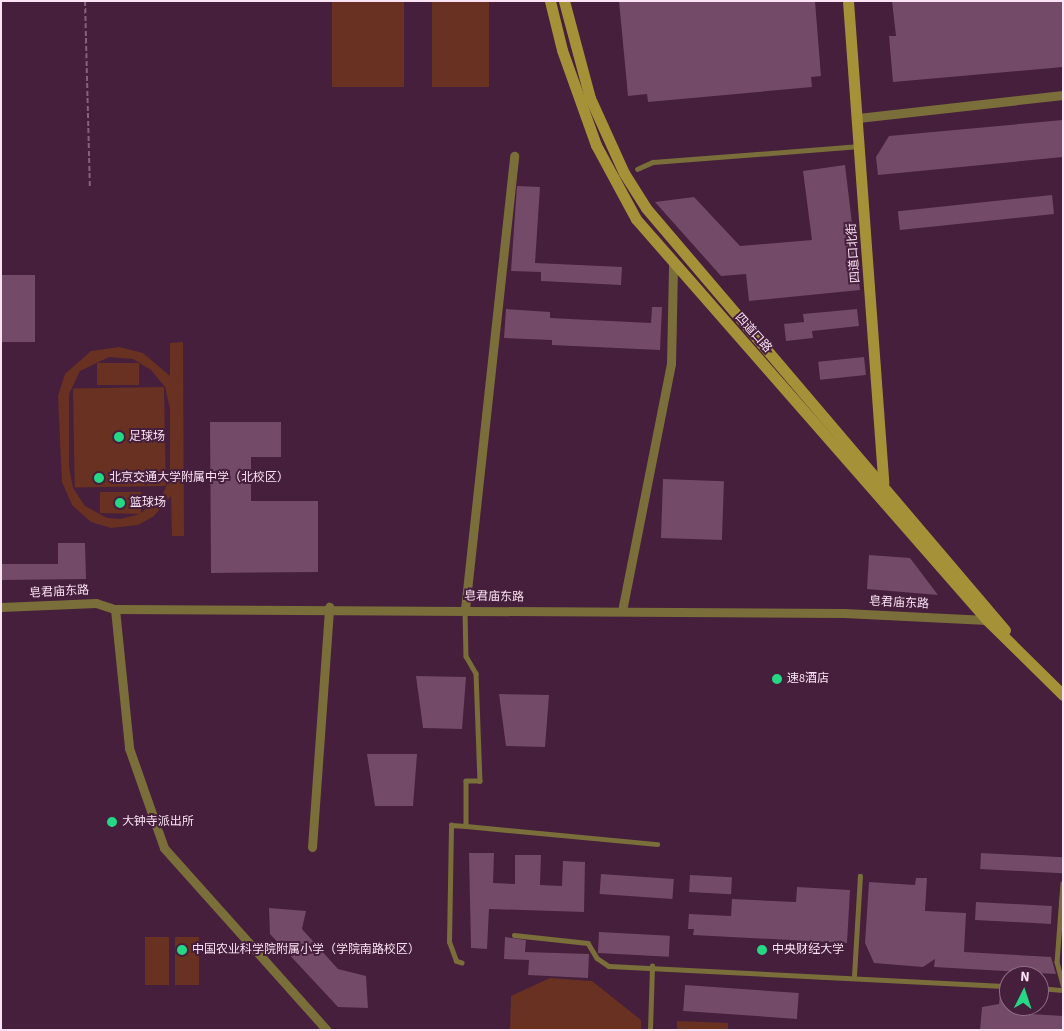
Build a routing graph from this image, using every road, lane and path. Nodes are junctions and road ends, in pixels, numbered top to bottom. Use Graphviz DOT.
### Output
graph roads {
  1 [pos="85,1"];
  2 [pos="550,1"];
  3 [pos="564,1"];
  4 [pos="848,1"];
  5 [pos="1063,95"];
  6 [pos="858,118"];
  7 [pos="860,146"];
  8 [pos="514,156"];
  9 [pos="637,169"];
  10 [pos="90,186"];
  11 [pos="673,265"];
  12 [pos="883,482"];
  13 [pos="884,502"];
  14 [pos="1,607"];
  15 [pos="329,607"];
  16 [pos="115,609"];
  17 [pos="466,609"];
  18 [pos="622,611"];
  19 [pos="987,620"];
  20 [pos="1010,637"];
  21 [pos="1063,694"];
  22 [pos="466,826"];
  23 [pos="657,844"];
  24 [pos="312,847"];
  25 [pos="860,876"];
  26 [pos="1063,884"];
  27 [pos="514,935"];
  28 [pos="462,963"];
  29 [pos="652,966"];
  30 [pos="854,976"];
  31 [pos="999,985"];
  32 [pos="1063,986"];
  33 [pos="1049,989"];
  34 [pos="1063,990"];
  35 [pos="327,1030"];
  36 [pos="650,1030"];
  1 -- 10 [label="path"];
  2 -- 11 [label="street, 四道口路"];
  3 -- 12 [label="street, 四道口路"];
  4 -- 6 [label="street, 四道口北街"];
  5 -- 6 [label="street"];
  6 -- 7 [label="street, 四道口北街"];
  7 -- 9 [label="lane"];
  7 -- 12 [label="street, 四道口北街"];
  8 -- 17 [label="street"];
  11 -- 13 [label="street, 四道口路"];
  11 -- 18 [label="street"];
  12 -- 13 [label="street, 四道口北街"];
  12 -- 20 [label="street, 四道口路"];
  13 -- 19 [label="street, 四道口路"];
  14 -- 16 [label="street, 皂君庙东路"];
  15 -- 16 [label="street, 皂君庙东路"];
  15 -- 17 [label="street, 皂君庙东路"];
  15 -- 24 [label="street"];
  16 -- 35 [label="street"];
  17 -- 18 [label="street, 皂君庙东路"];
  17 -- 22 [label="lane"];
  18 -- 19 [label="street, 皂君庙东路"];
  19 -- 20 [label="street, 四道口路"];
  20 -- 21 [label="street, 四道口路"];
  22 -- 23 [label="lane"];
  22 -- 28 [label="lane"];
  25 -- 30 [label="lane"];
  26 -- 32 [label="lane"];
  27 -- 29 [label="lane"];
  29 -- 30 [label="lane"];
  29 -- 36 [label="lane"];
  30 -- 31 [label="lane"];
  33 -- 34 [label="lane"];
}
